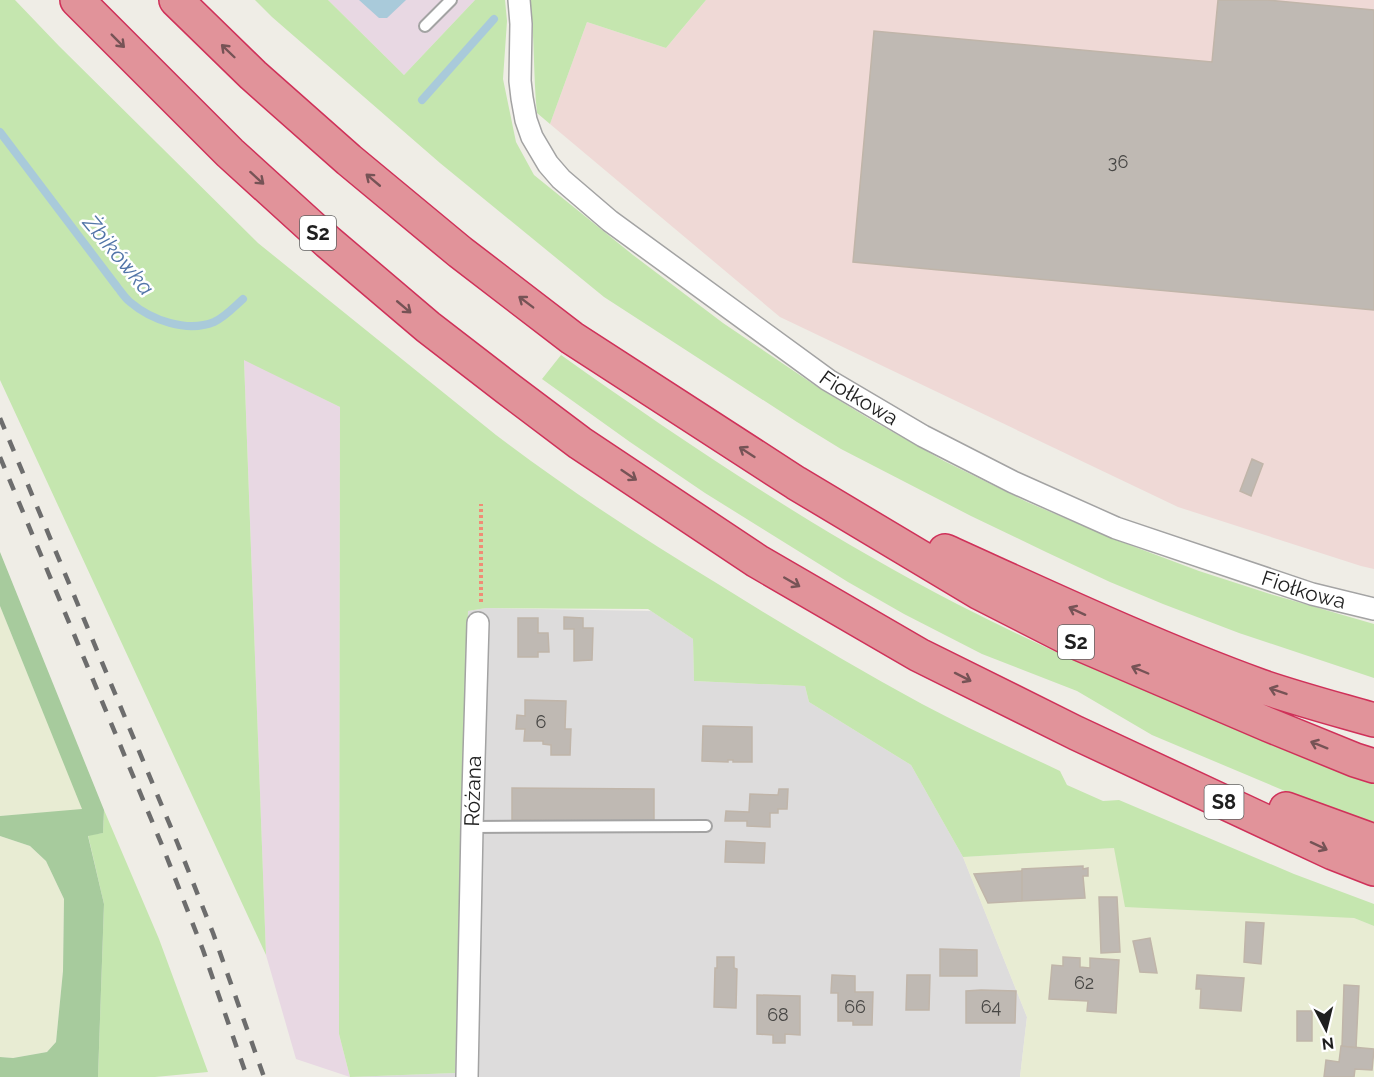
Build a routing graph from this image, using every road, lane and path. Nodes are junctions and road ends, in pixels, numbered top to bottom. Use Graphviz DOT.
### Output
graph roads {
  1 [pos="77,0"];
  2 [pos="176,0"];
  3 [pos="451,0"];
  4 [pos="519,0"];
  5 [pos="425,26"];
  6 [pos="796,483"];
  7 [pos="481,504"];
  8 [pos="1374,609"];
  9 [pos="478,622"];
  10 [pos="1374,720"];
  11 [pos="1076,733"];
  12 [pos="1374,766"];
  13 [pos="706,826"];
  14 [pos="472,827"];
  15 [pos="1374,841"];
  16 [pos="1374,869"];
  17 [pos="467,1077"];
  1 -- 11 [label="highway, S2, one-way"];
  6 -- 2 [label="highway, S2, one-way"];
  3 -- 5 [label="lane"];
  4 -- 8 [label="street, Fiołkowa"];
  10 -- 6 [label="highway, one-way"];
  12 -- 6 [label="highway, S2, one-way"];
  7 -- 9 [label="path"];
  9 -- 14 [label="street, Różana"];
  11 -- 15 [label="highway, S2"];
  11 -- 16 [label="highway, S8, one-way"];
  13 -- 14 [label="lane"];
  14 -- 17 [label="street, Różana"];
}
